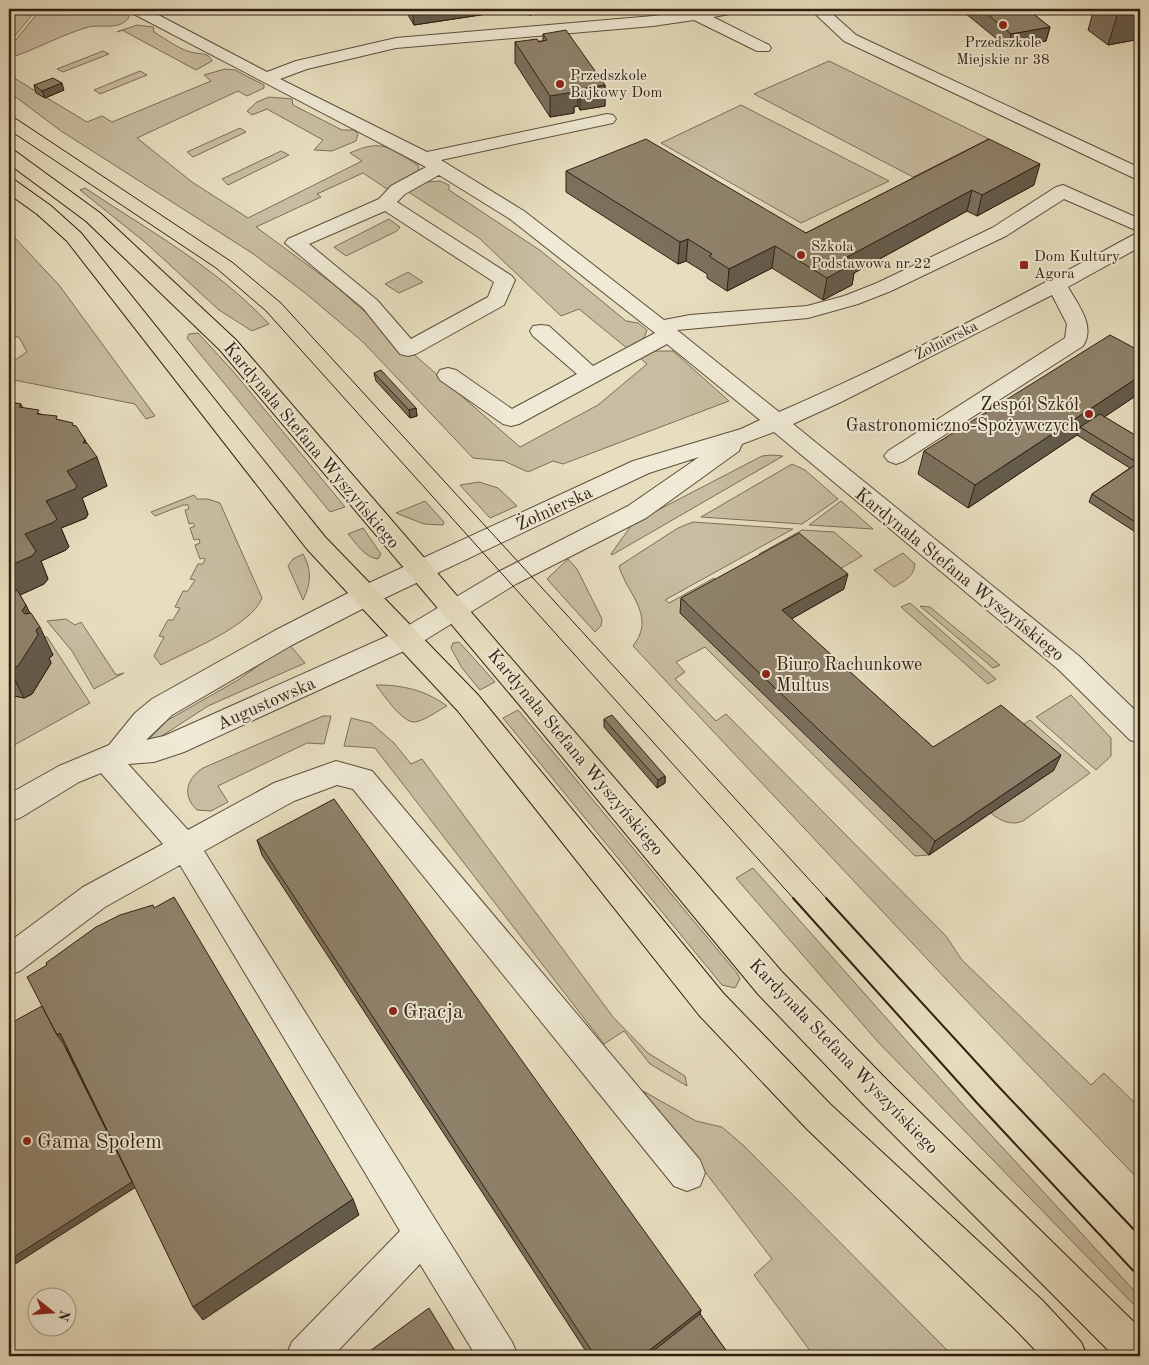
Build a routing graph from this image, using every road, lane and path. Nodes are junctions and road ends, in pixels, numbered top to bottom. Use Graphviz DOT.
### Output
graph roads {
  1 [pos="734,9"];
  2 [pos="818,9"];
  3 [pos="144,10"];
  4 [pos="697,15"];
  5 [pos="763,48"];
  6 [pos="266,78"];
  7 [pos="607,119"];
  8 [pos="9,154"];
  9 [pos="433,163"];
  10 [pos="1140,175"];
  11 [pos="9,185"];
  12 [pos="386,203"];
  13 [pos="1140,226"];
  14 [pos="1140,239"];
  15 [pos="1056,285"];
  16 [pos="541,331"];
  17 [pos="665,331"];
  18 [pos="448,375"];
  19 [pos="592,376"];
  20 [pos="776,422"];
  21 [pos="749,434"];
  22 [pos="896,456"];
  23 [pos="420,571"];
  24 [pos="365,596"];
  25 [pos="455,610"];
  26 [pos="408,638"];
  27 [pos="1140,732"];
  28 [pos="113,756"];
  29 [pos="9,809"];
  30 [pos="185,847"];
  31 [pos="9,961"];
  32 [pos="687,1173"];
  33 [pos="423,1234"];
  34 [pos="1140,1355"];
  35 [pos="306,1356"];
  36 [pos="498,1356"];
  37 [pos="1067,1356"];
  1 -- 4 [label="street"];
  2 -- 10 [label="street"];
  3 -- 6 [label="street, Kardynała Stefana Wyszyńskiego"];
  4 -- 5 [label="street"];
  4 -- 6 [label="street"];
  6 -- 9 [label="street, Kardynała Stefana Wyszyńskiego"];
  7 -- 9 [label="street"];
  8 -- 23 [label="main road, Kardynała Stefana Wyszyńskiego"];
  9 -- 12 [label="street"];
  9 -- 17 [label="street, Kardynała Stefana Wyszyńskiego"];
  11 -- 24 [label="main road"];
  12 -- 12 [label="street"];
  13 -- 17 [label="street"];
  14 -- 15 [label="street, Żołnierska"];
  15 -- 20 [label="street, Żołnierska"];
  15 -- 22 [label="street"];
  16 -- 19 [label="street"];
  17 -- 19 [label="street"];
  17 -- 20 [label="street, Kardynała Stefana Wyszyńskiego"];
  18 -- 19 [label="street"];
  20 -- 21 [label="street, Żołnierska"];
  20 -- 27 [label="street, Kardynała Stefana Wyszyńskiego"];
  21 -- 23 [label="street, Żołnierska"];
  21 -- 25 [label="street, Żołnierska"];
  23 -- 24 [label="street, Żołnierska"];
  23 -- 25 [label="main road, Kardynała Stefana Wyszyńskiego"];
  24 -- 26 [label="main road"];
  24 -- 28 [label="street, Augustowska"];
  25 -- 26 [label="street, Żołnierska"];
  25 -- 34 [label="main road, Kardynała Stefana Wyszyńskiego"];
  26 -- 28 [label="street, Augustowska"];
  26 -- 37 [label="main road"];
  28 -- 29 [label="street, Augustowska"];
  28 -- 30 [label="street"];
  30 -- 31 [label="street"];
  30 -- 32 [label="street"];
  30 -- 33 [label="street"];
  33 -- 35 [label="street"];
  33 -- 36 [label="street"];
}
